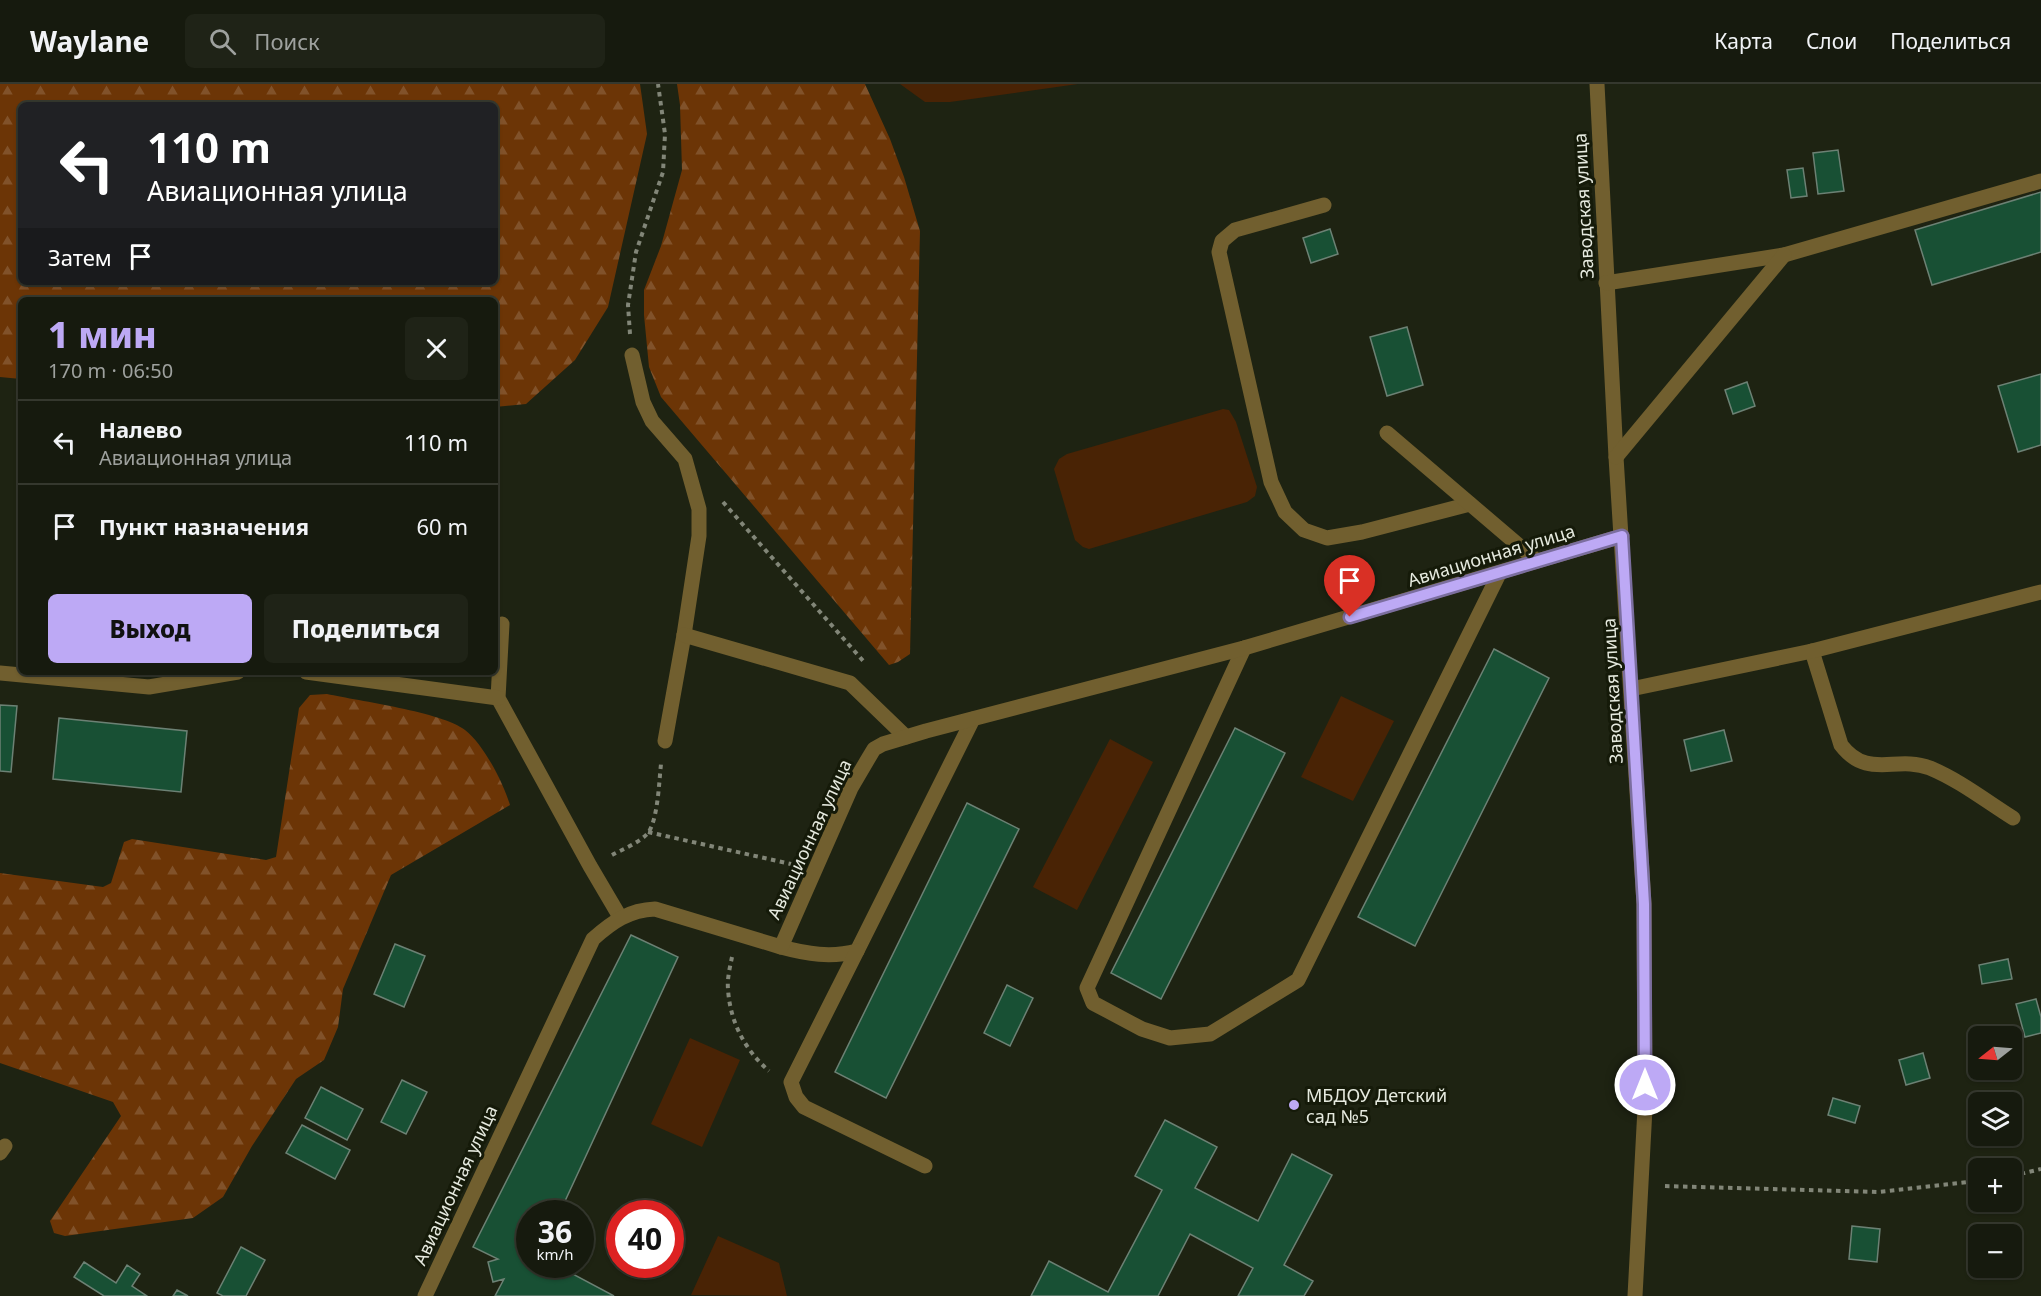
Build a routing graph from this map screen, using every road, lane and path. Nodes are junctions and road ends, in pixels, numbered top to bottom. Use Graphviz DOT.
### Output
graph roads {
  1 [pos="658,84"];
  2 [pos="1597,84"];
  3 [pos="2041,181"];
  4 [pos="1324,205"];
  5 [pos="1784,255"];
  6 [pos="1606,283"];
  7 [pos="632,356"];
  8 [pos="1387,433"];
  9 [pos="1616,457"];
  10 [pos="716,494"];
  11 [pos="1470,504"];
  12 [pos="1622,536"];
  13 [pos="1537,561"];
  14 [pos="1499,574"];
  15 [pos="2041,592"];
  16 [pos="502,624"];
  17 [pos="684,634"];
  18 [pos="1244,648"];
  19 [pos="1812,651"];
  20 [pos="871,669"];
  21 [pos="0,673"];
  22 [pos="18,675"];
  23 [pos="21,675"];
  24 [pos="220,675"];
  25 [pos="328,675"];
  26 [pos="1631,689"];
  27 [pos="498,698"];
  28 [pos="973,719"];
  29 [pos="906,737"];
  30 [pos="665,741"];
  31 [pos="2013,818"];
  32 [pos="648,832"];
  33 [pos="590,866"];
  34 [pos="815,869"];
  35 [pos="620,917"];
  36 [pos="735,933"];
  37 [pos="781,947"];
  38 [pos="857,951"];
  39 [pos="791,1082"];
  40 [pos="925,1166"];
  41 [pos="2041,1169"];
  42 [pos="2022,1174"];
  43 [pos="1968,1182"];
  44 [pos="1642,1184"];
  45 [pos="425,1296"];
  46 [pos="1635,1296"];
  1 -- 7 [label="path"];
  2 -- 6 [label="street, Заводская улица"];
  3 -- 5 [label="street"];
  4 -- 11 [label="street"];
  5 -- 6 [label="street"];
  5 -- 9 [label="street"];
  6 -- 9 [label="street, Заводская улица"];
  7 -- 17 [label="street"];
  8 -- 11 [label="street"];
  9 -- 12 [label="street, Заводская улица"];
  10 -- 20 [label="path"];
  11 -- 13 [label="street"];
  12 -- 13 [label="street, Авиационная улица"];
  12 -- 26 [label="street, Заводская улица"];
  13 -- 14 [label="street, Авиационная улица"];
  14 -- 18 [label="street, Авиационная улица"];
  14 -- 18 [label="street"];
  15 -- 19 [label="street"];
  16 -- 27 [label="street"];
  17 -- 29 [label="street"];
  17 -- 30 [label="street"];
  18 -- 28 [label="street, Авиационная улица"];
  19 -- 26 [label="street"];
  19 -- 31 [label="street"];
  21 -- 22 [label="street"];
  23 -- 24 [label="street"];
  25 -- 27 [label="street"];
  26 -- 44 [label="street, Заводская улица"];
  27 -- 33 [label="street"];
  28 -- 29 [label="street, Авиационная улица"];
  28 -- 38 [label="street"];
  29 -- 34 [label="street, Авиационная улица"];
  30 -- 32 [label="path"];
  32 -- 33 [label="path"];
  32 -- 34 [label="path"];
  33 -- 35 [label="street"];
  34 -- 37 [label="street, Авиационная улица"];
  35 -- 36 [label="street, Авиационная улица"];
  35 -- 45 [label="street, Авиационная улица"];
  36 -- 37 [label="street, Авиационная улица"];
  36 -- 39 [label="path"];
  37 -- 38 [label="street"];
  38 -- 39 [label="street"];
  39 -- 40 [label="street"];
  41 -- 42 [label="path"];
  43 -- 44 [label="path"];
  44 -- 46 [label="street, Заводская улица"];
}
